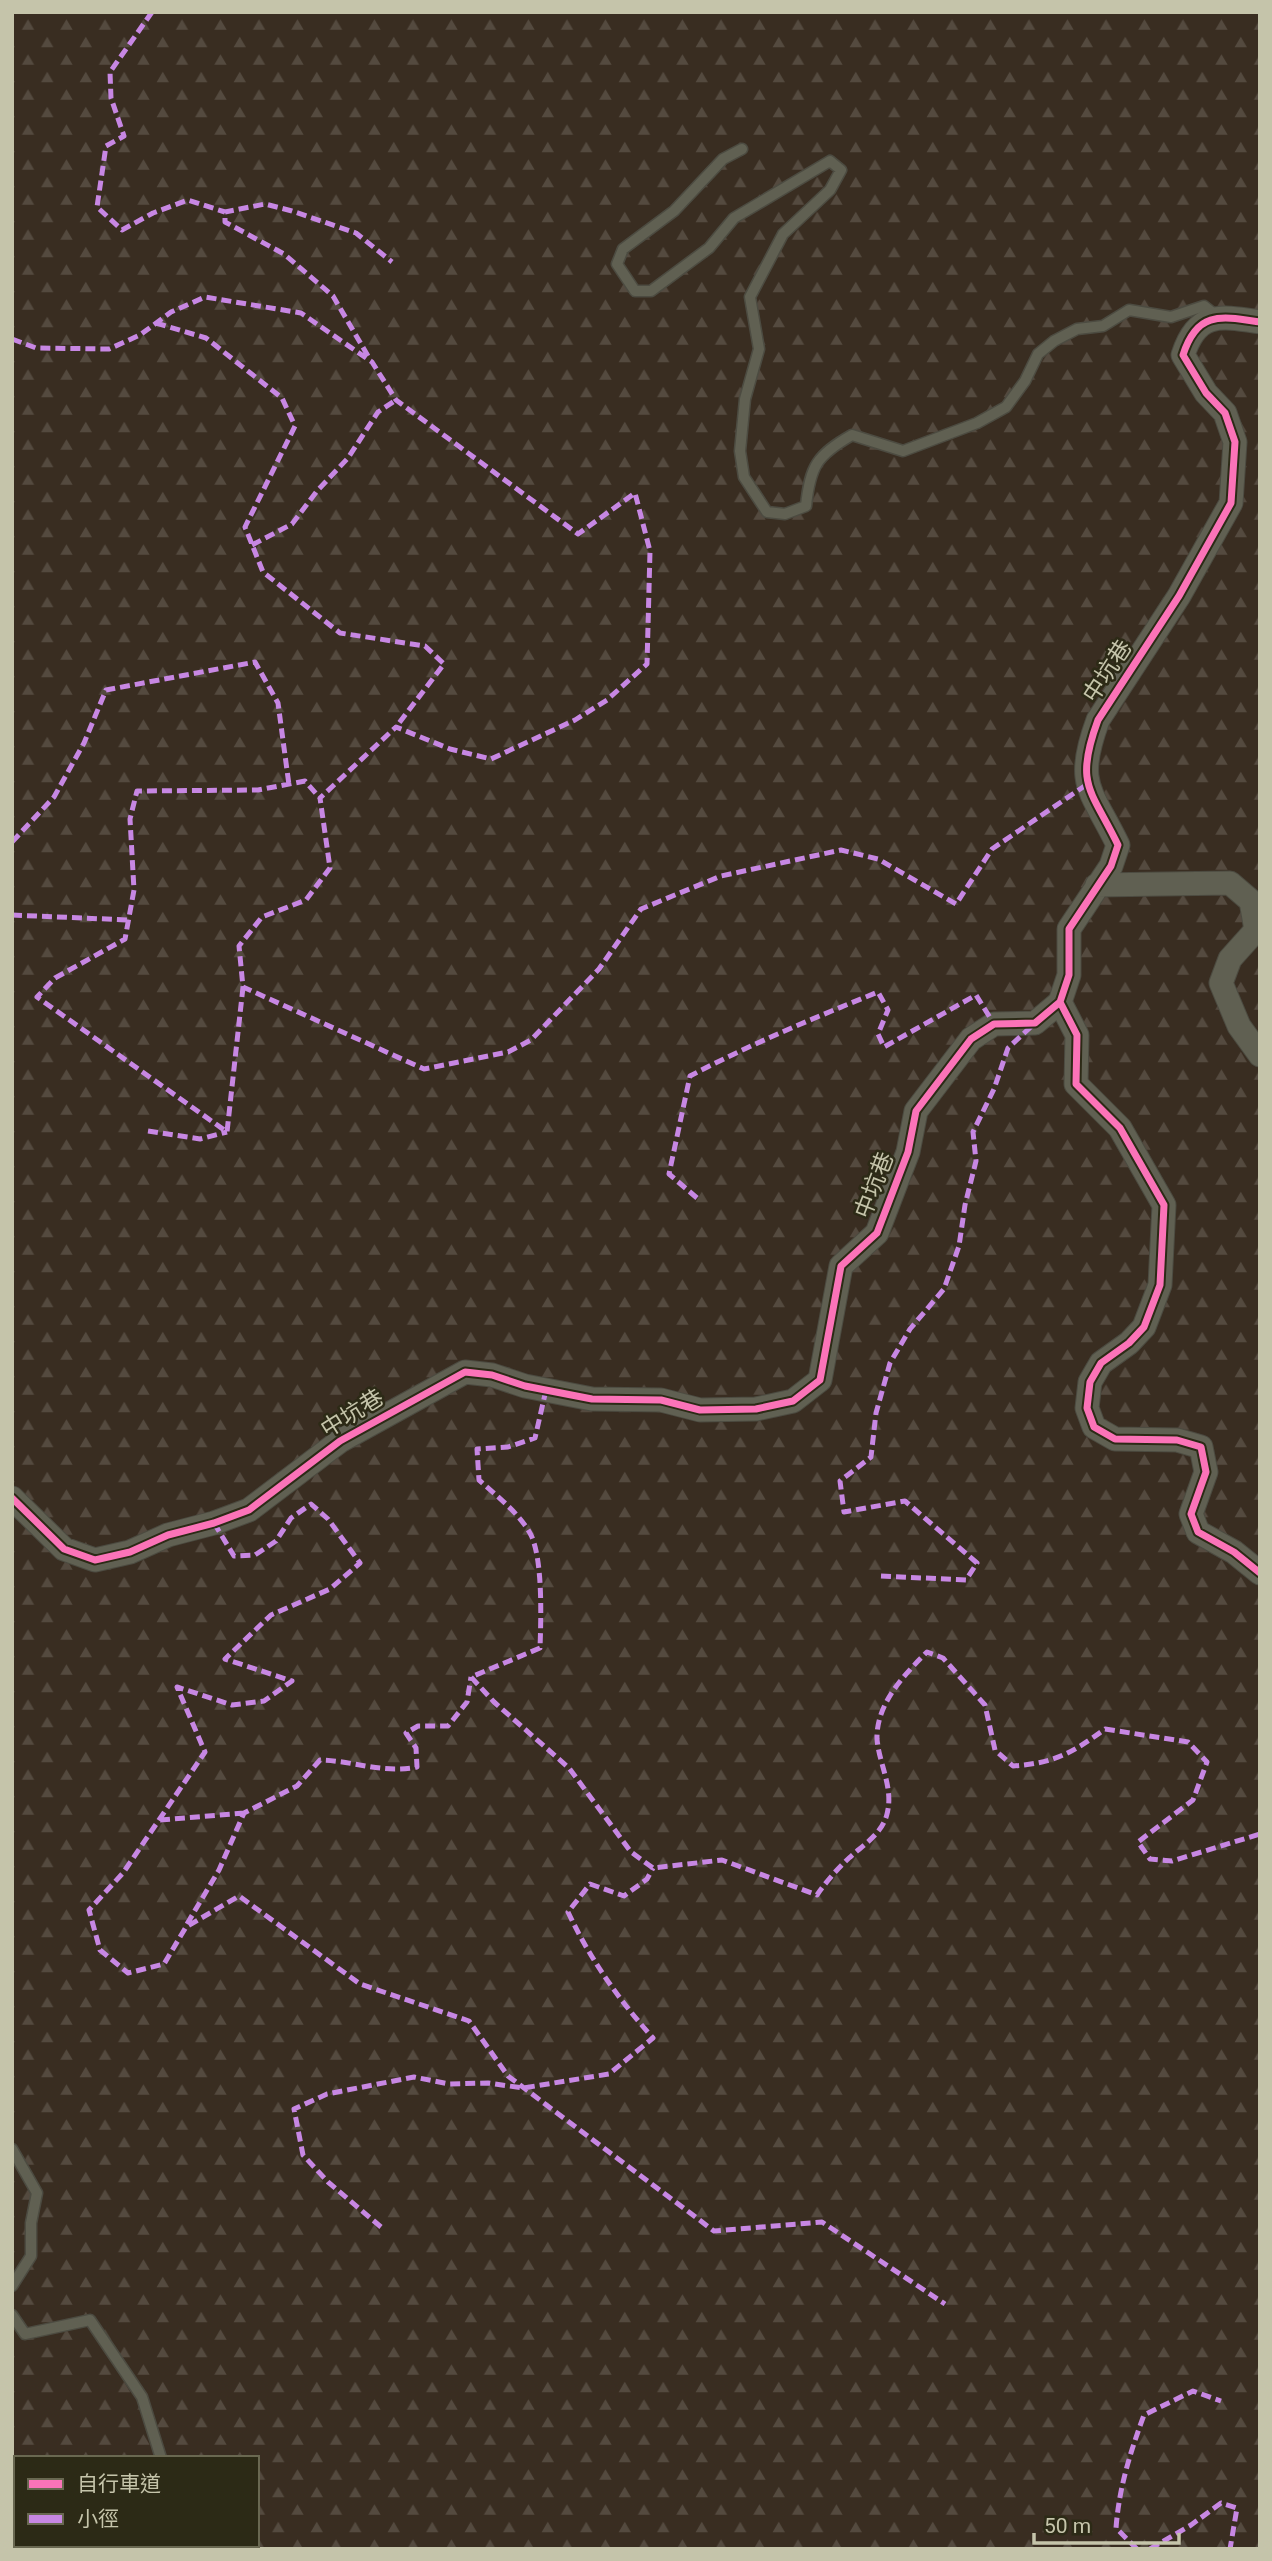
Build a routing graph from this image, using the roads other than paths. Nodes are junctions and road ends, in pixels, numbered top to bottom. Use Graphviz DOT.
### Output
graph roads {
  1 [pos="742,149"];
  2 [pos="1218,317"];
  3 [pos="1260,322"];
  4 [pos="1097,885"];
  5 [pos="1060,1002"];
  6 [pos="1260,1055"];
  7 [pos="12,1498"];
  8 [pos="1260,1573"];
  9 [pos="12,2149"];
  10 [pos="12,2286"];
  11 [pos="12,2315"];
  12 [pos="160,2456"];
  1 -- 2 [label="lane"];
  2 -- 3 [label="street"];
  2 -- 4 [label="street, 中坑巷"];
  4 -- 5 [label="street, 中坑巷"];
  4 -- 6 [label="street"];
  5 -- 7 [label="street, 中坑巷"];
  5 -- 8 [label="street"];
  9 -- 10 [label="lane"];
  11 -- 12 [label="lane"];
}
